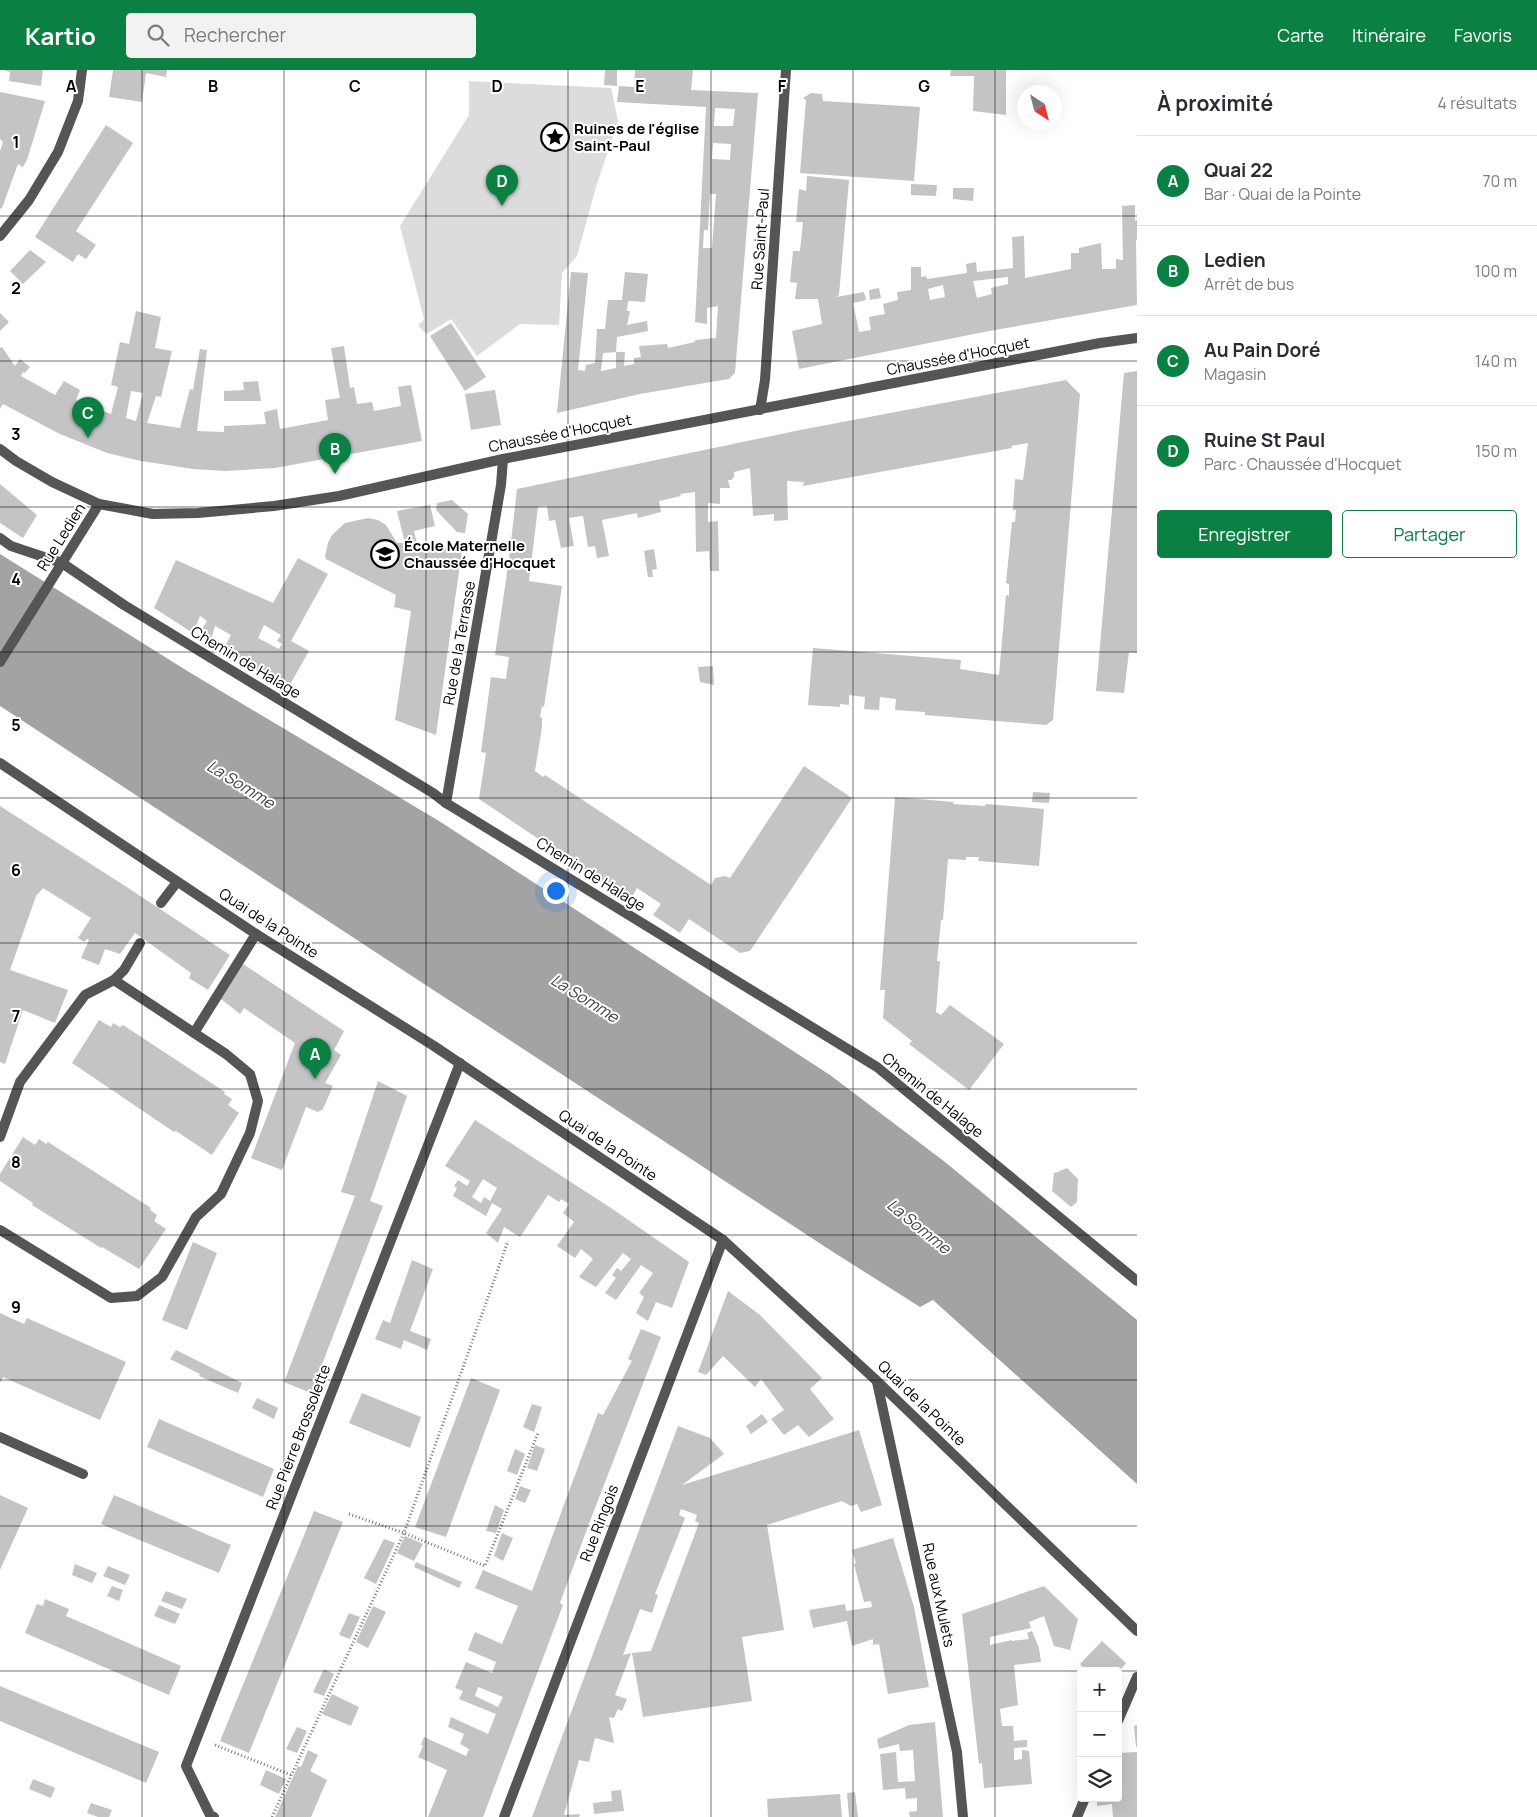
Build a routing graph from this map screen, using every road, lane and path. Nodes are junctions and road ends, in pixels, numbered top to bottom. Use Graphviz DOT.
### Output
graph roads {
  1 [pos="82,70"];
  2 [pos="786,70"];
  3 [pos="0,236"];
  4 [pos="1137,338"];
  5 [pos="760,410"];
  6 [pos="0,450"];
  7 [pos="503,459"];
  8 [pos="99,504"];
  9 [pos="0,538"];
  10 [pos="62,563"];
  11 [pos="0,662"];
  12 [pos="0,763"];
  13 [pos="446,803"];
  14 [pos="178,882"];
  15 [pos="161,903"];
  16 [pos="256,934"];
  17 [pos="140,943"];
  18 [pos="114,980"];
  19 [pos="194,1033"];
  20 [pos="460,1063"];
  21 [pos="0,1137"];
  22 [pos="0,1230"];
  23 [pos="723,1240"];
  24 [pos="508,1241"];
  25 [pos="1137,1281"];
  26 [pos="877,1381"];
  27 [pos="538,1433"];
  28 [pos="0,1437"];
  29 [pos="83,1474"];
  30 [pos="349,1514"];
  31 [pos="404,1533"];
  32 [pos="1137,1631"];
  33 [pos="1137,1677"];
  34 [pos="1122,1712"];
  35 [pos="197,1738"];
  36 [pos="291,1775"];
  37 [pos="1083,1802"];
  38 [pos="214,1817"];
  39 [pos="272,1817"];
  40 [pos="504,1817"];
  41 [pos="963,1817"];
  42 [pos="1077,1817"];
  1 -- 3 [label="street"];
  2 -- 5 [label="street, Rue Saint-Paul"];
  4 -- 5 [label="street, Chaussée d'Hocquet"];
  5 -- 7 [label="street, Chaussée d'Hocquet"];
  6 -- 8 [label="street, Chaussée d'Hocquet"];
  7 -- 8 [label="street, Chaussée d'Hocquet"];
  7 -- 13 [label="street, Rue de la Terrasse"];
  8 -- 10 [label="street, Rue Ledien"];
  9 -- 10 [label="street, Chemin de Halage"];
  10 -- 11 [label="street, Rue Ledien"];
  10 -- 13 [label="street, Chemin de Halage"];
  12 -- 14 [label="street, Quai de la Pointe"];
  13 -- 25 [label="street, Chemin de Halage"];
  14 -- 15 [label="street"];
  14 -- 16 [label="street, Quai de la Pointe"];
  16 -- 19 [label="street"];
  16 -- 20 [label="street, Quai de la Pointe"];
  17 -- 18 [label="street"];
  18 -- 19 [label="street"];
  18 -- 21 [label="street"];
  19 -- 22 [label="street"];
  20 -- 23 [label="street, Quai de la Pointe"];
  20 -- 35 [label="street, Rue Pierre Brossolette"];
  23 -- 26 [label="street, Quai de la Pointe"];
  23 -- 40 [label="street, Rue Ringois"];
  24 -- 31 [label="path"];
  26 -- 32 [label="street, Quai de la Pointe"];
  26 -- 41 [label="street, Rue aux Mulets"];
  27 -- 31 [label="path"];
  28 -- 29 [label="street"];
  30 -- 31 [label="path"];
  31 -- 36 [label="path"];
  33 -- 34 [label="street"];
  35 -- 36 [label="path"];
  35 -- 38 [label="street, Rue Pierre Brossolette"];
  36 -- 39 [label="path"];
  37 -- 42 [label="street"];
}
